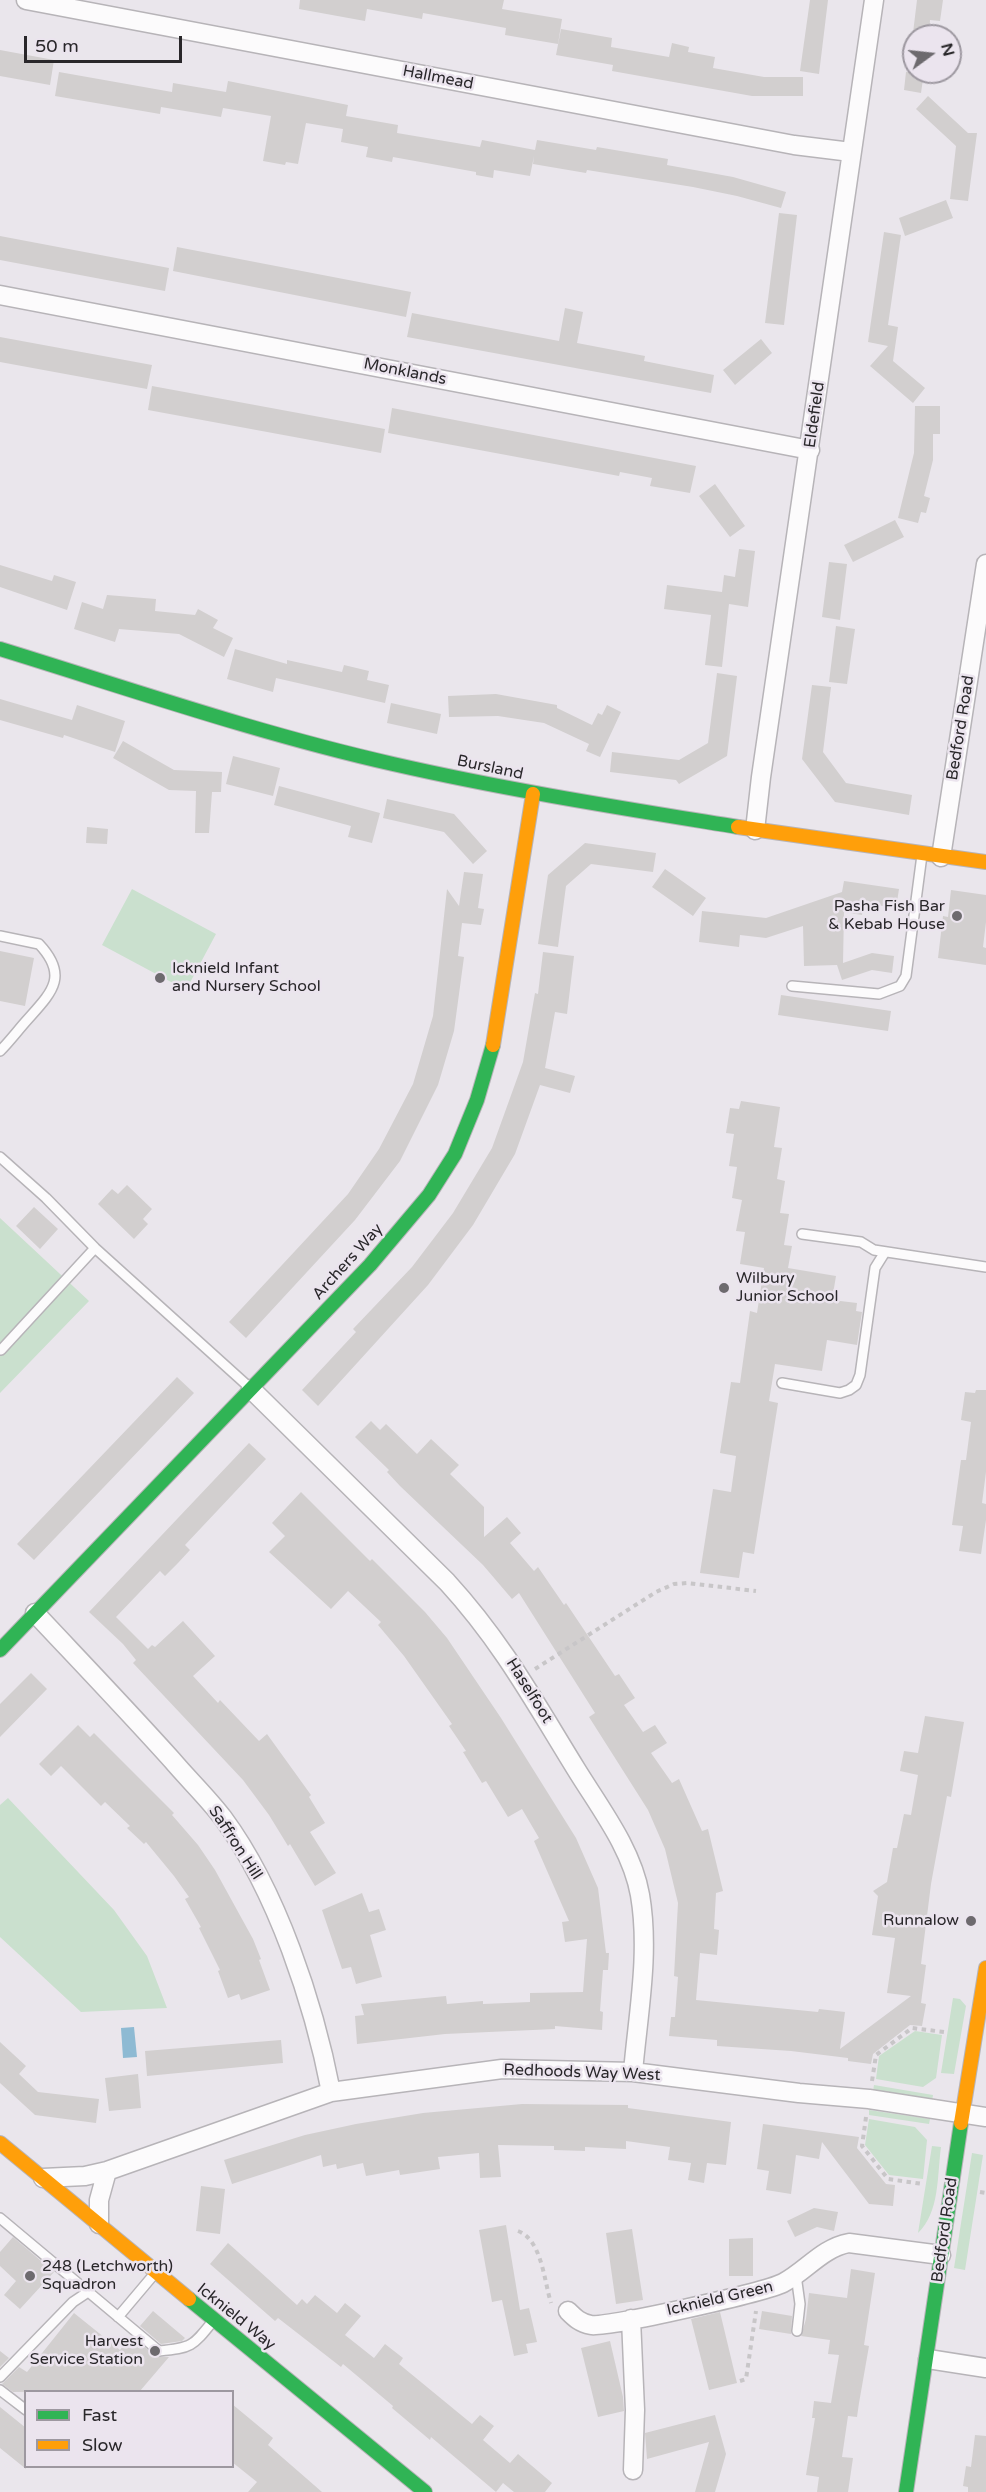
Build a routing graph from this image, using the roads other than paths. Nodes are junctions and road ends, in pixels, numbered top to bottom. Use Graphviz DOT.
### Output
graph roads {
  1 [pos="26,0"];
  2 [pos="874,0"];
  3 [pos="851,152"];
  4 [pos="0,295"];
  5 [pos="810,450"];
  6 [pos="986,564"];
  7 [pos="0,649"];
  8 [pos="533,794"];
  9 [pos="755,831"];
  10 [pos="922,854"];
  11 [pos="941,857"];
  12 [pos="986,862"];
  13 [pos="0,936"];
  14 [pos="792,986"];
  15 [pos="0,1051"];
  16 [pos="0,1157"];
  17 [pos="802,1234"];
  18 [pos="95,1248"];
  19 [pos="885,1252"];
  20 [pos="986,1267"];
  21 [pos="1,1350"];
  22 [pos="782,1383"];
  23 [pos="251,1389"];
  24 [pos="35,1613"];
  25 [pos="0,1650"];
  26 [pos="986,1968"];
  27 [pos="633,2072"];
  28 [pos="331,2092"];
  29 [pos="962,2114"];
  30 [pos="986,2117"];
  31 [pos="0,2143"];
  32 [pos="107,2171"];
  33 [pos="43,2178"];
  34 [pos="0,2218"];
  35 [pos="99,2224"];
  36 [pos="940,2254"];
  37 [pos="156,2272"];
  38 [pos="796,2275"];
  39 [pos="88,2292"];
  40 [pos="568,2311"];
  41 [pos="118,2317"];
  42 [pos="632,2319"];
  43 [pos="214,2320"];
  44 [pos="797,2331"];
  45 [pos="928,2359"];
  46 [pos="986,2368"];
  47 [pos="0,2377"];
  48 [pos="0,2390"];
  49 [pos="24,2408"];
  50 [pos="633,2470"];
  51 [pos="425,2492"];
  52 [pos="906,2492"];
  1 -- 3 [label="street, Hallmead"];
  2 -- 3 [label="street, Eldefield"];
  3 -- 5 [label="street, Eldefield"];
  4 -- 5 [label="street, Monklands"];
  5 -- 9 [label="street, Eldefield"];
  6 -- 11 [label="street, Bedford Road"];
  7 -- 8 [label="street, Bursland"];
  8 -- 9 [label="street, Bursland"];
  8 -- 23 [label="street, Archers Way"];
  9 -- 10 [label="street, Bursland"];
  10 -- 11 [label="street, Bursland"];
  10 -- 14 [label="lane"];
  11 -- 12 [label="street, Bursland"];
  13 -- 15 [label="lane"];
  16 -- 18 [label="lane"];
  17 -- 19 [label="lane"];
  18 -- 21 [label="lane"];
  18 -- 23 [label="lane"];
  19 -- 20 [label="lane"];
  19 -- 22 [label="lane"];
  23 -- 24 [label="street, Archers Way"];
  23 -- 27 [label="street, Haselfoot"];
  24 -- 25 [label="street, Archers Way"];
  24 -- 28 [label="street, Saffron Hill"];
  26 -- 29 [label="street, Bedford Road"];
  27 -- 28 [label="street, Redhoods Way West"];
  27 -- 29 [label="street, Redhoods Way West"];
  28 -- 32 [label="street, Redhoods Way West"];
  29 -- 30 [label="street, Redhoods Way West"];
  29 -- 36 [label="street, Bedford Road"];
  31 -- 33 [label="street, Icknield Way"];
  32 -- 33 [label="street, Redhoods Way West"];
  32 -- 35 [label="street"];
  33 -- 35 [label="street, Icknield Way"];
  34 -- 39 [label="lane"];
  35 -- 37 [label="street, Icknield Way"];
  36 -- 38 [label="street, Icknield Green"];
  36 -- 45 [label="street, Bedford Road"];
  37 -- 41 [label="lane"];
  37 -- 43 [label="street, Icknield Way"];
  38 -- 42 [label="street, Icknield Green"];
  38 -- 44 [label="lane"];
  39 -- 41 [label="lane"];
  39 -- 47 [label="lane"];
  40 -- 42 [label="street, Icknield Green"];
  41 -- 43 [label="lane"];
  42 -- 50 [label="street"];
  43 -- 51 [label="street, Icknield Way"];
  45 -- 46 [label="street"];
  45 -- 52 [label="street, Bedford Road"];
  48 -- 49 [label="lane"];
}
